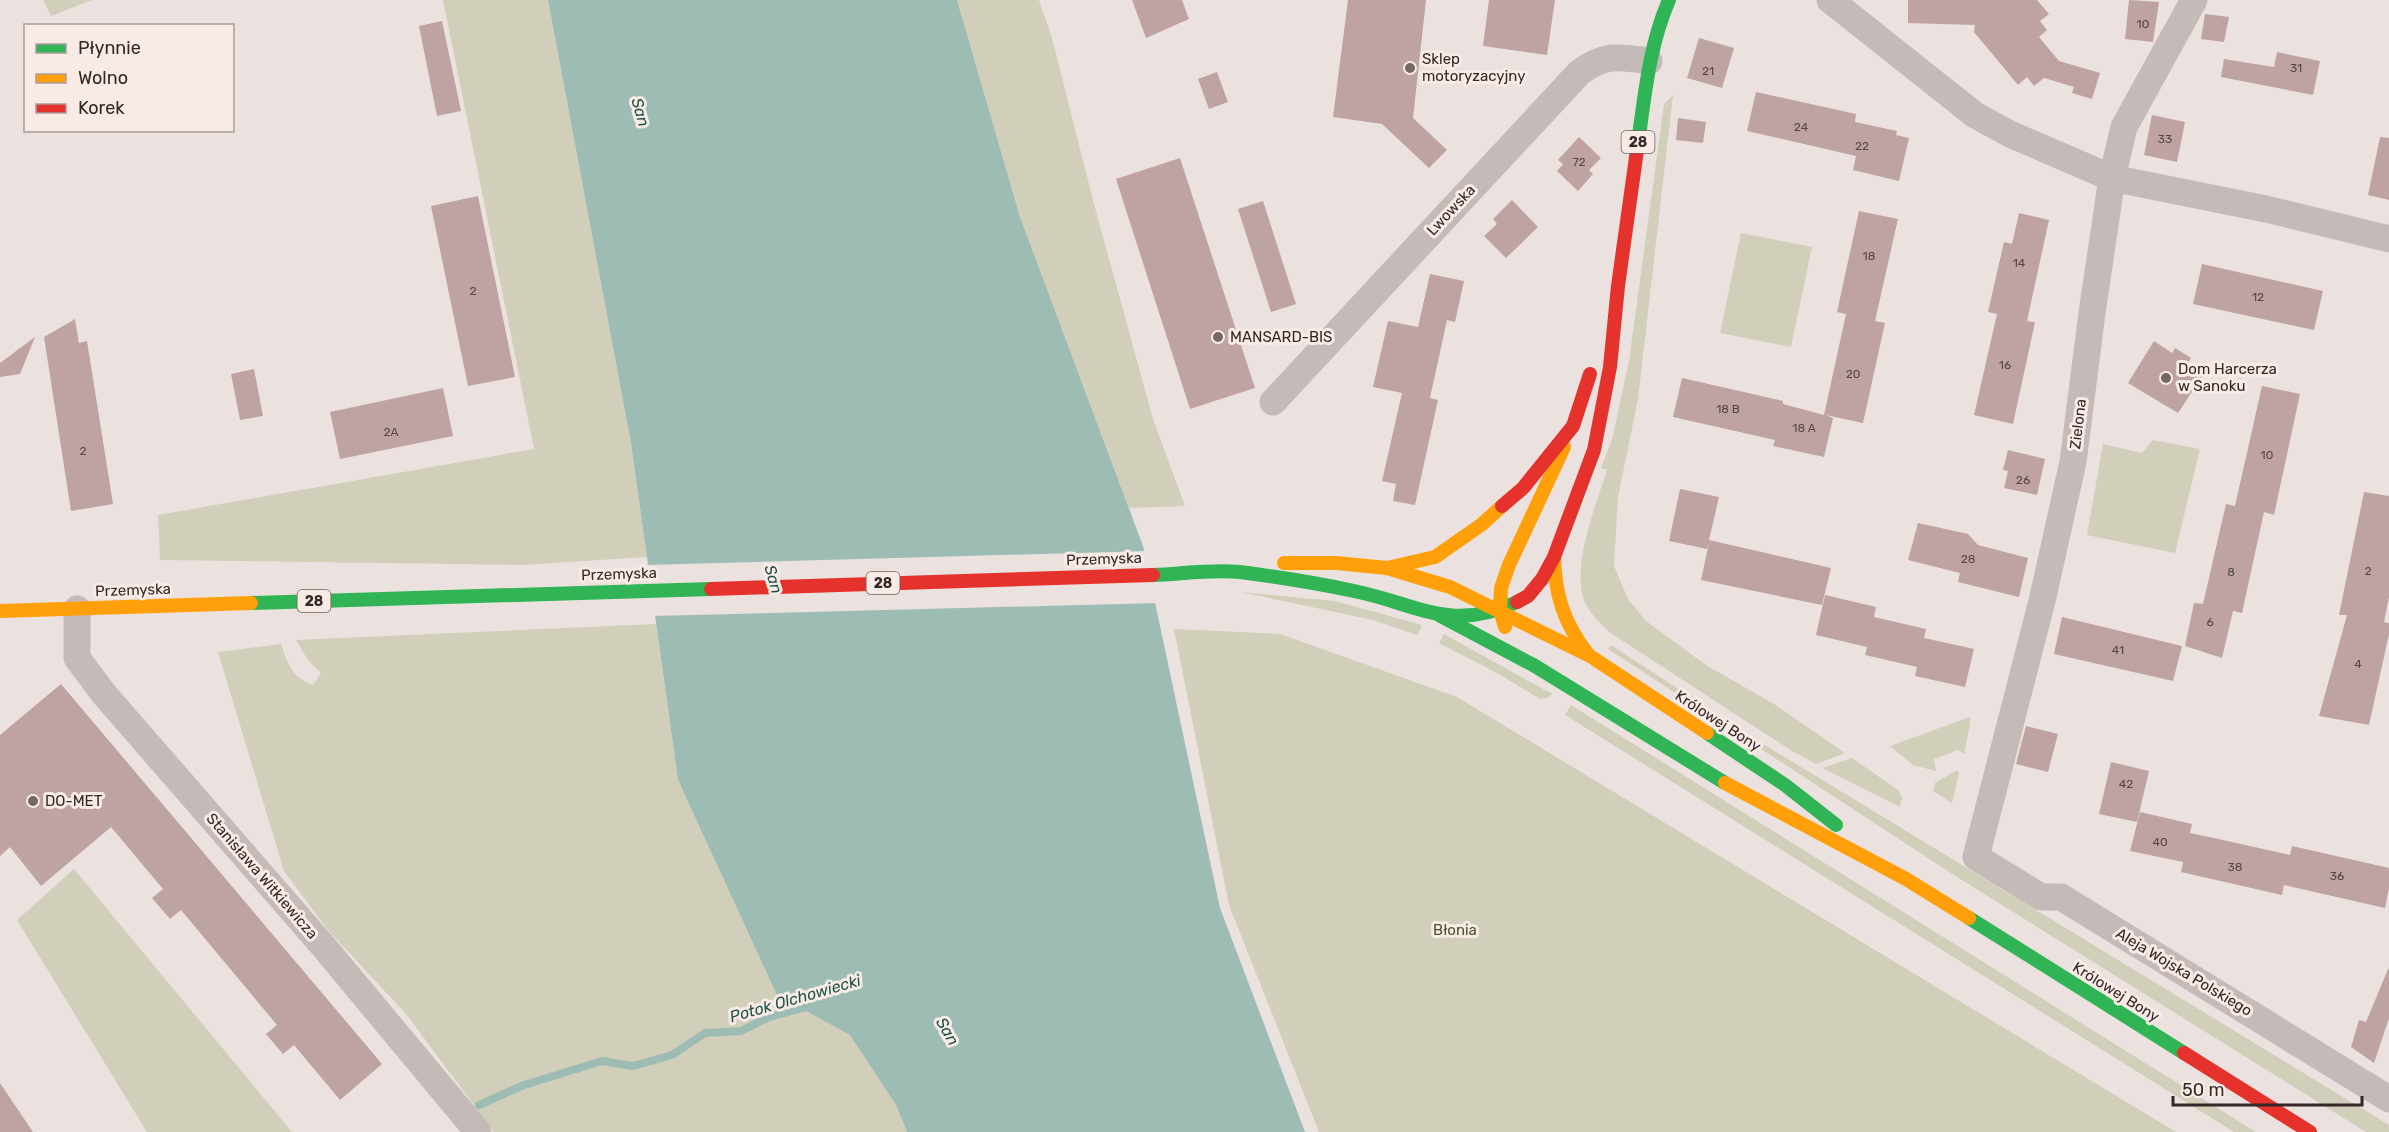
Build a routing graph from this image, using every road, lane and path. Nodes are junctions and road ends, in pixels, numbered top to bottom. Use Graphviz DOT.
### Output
graph roads {
  1 [pos="1669,0"];
  2 [pos="1830,0"];
  3 [pos="2194,0"];
  4 [pos="1649,61"];
  5 [pos="2115,169"];
  6 [pos="2389,239"];
  7 [pos="1618,286"];
  8 [pos="1273,402"];
  9 [pos="1573,426"];
  10 [pos="1554,557"];
  11 [pos="1387,568"];
  12 [pos="1238,572"];
  13 [pos="77,609"];
  14 [pos="1500,610"];
  15 [pos="0,611"];
  16 [pos="1439,615"];
  17 [pos="1590,656"];
  18 [pos="1535,666"];
  19 [pos="1976,857"];
  20 [pos="1906,879"];
  21 [pos="2389,1099"];
  22 [pos="478,1132"];
  23 [pos="2310,1132"];
  1 -- 4 [label="main road, 28"];
  2 -- 5 [label="street"];
  3 -- 5 [label="street, Zielona"];
  4 -- 7 [label="main road, 28"];
  4 -- 8 [label="street, Lwowska"];
  5 -- 6 [label="street"];
  5 -- 19 [label="street, Zielona"];
  7 -- 9 [label="main road, 28"];
  7 -- 10 [label="main road, 28"];
  9 -- 11 [label="main road, 28"];
  9 -- 14 [label="main road"];
  10 -- 14 [label="main road, 28"];
  10 -- 17 [label="main road"];
  11 -- 12 [label="main road, Przemyska / 28"];
  11 -- 14 [label="main road, Przemyska"];
  12 -- 13 [label="main road, Przemyska / 28"];
  12 -- 16 [label="main road, Przemyska / 28"];
  13 -- 15 [label="main road, Przemyska / 28"];
  13 -- 22 [label="street, Stanisława Witkiewicza"];
  14 -- 16 [label="main road, 28"];
  14 -- 17 [label="main road, Królowej Bony"];
  14 -- 18 [label="main road"];
  16 -- 18 [label="main road, Przemyska"];
  17 -- 20 [label="main road, Królowej Bony"];
  18 -- 20 [label="main road, Królowej Bony"];
  19 -- 21 [label="street, Aleja Wojska Polskiego"];
  20 -- 23 [label="main road, Królowej Bony"];
}
